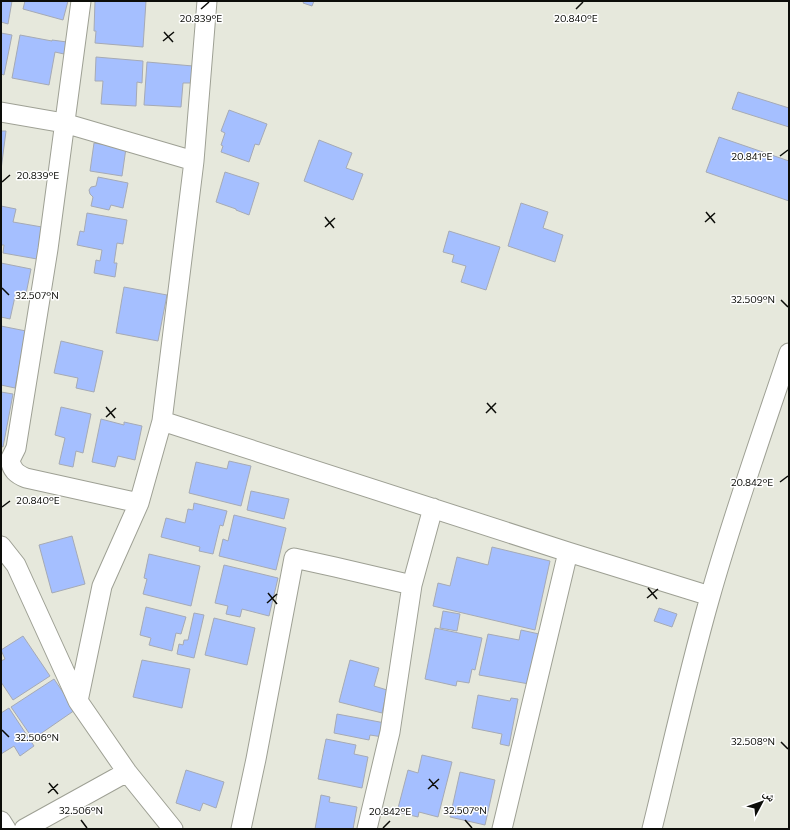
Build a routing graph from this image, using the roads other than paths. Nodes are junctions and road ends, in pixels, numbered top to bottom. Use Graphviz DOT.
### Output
graph roads {
  1 [pos="80,1"];
  2 [pos="207,1"];
  3 [pos="1,112"];
  4 [pos="64,123"];
  5 [pos="194,161"];
  6 [pos="789,353"];
  7 [pos="162,421"];
  8 [pos="138,503"];
  9 [pos="433,508"];
  10 [pos="1,546"];
  11 [pos="568,552"];
  12 [pos="412,585"];
  13 [pos="710,596"];
  14 [pos="78,701"];
  15 [pos="127,772"];
  16 [pos="1,821"];
  17 [pos="6,829"];
  18 [pos="24,829"];
  19 [pos="173,829"];
  20 [pos="241,829"];
  21 [pos="367,829"];
  22 [pos="502,829"];
  23 [pos="652,829"];
  1 -- 4 [label="street"];
  2 -- 5 [label="street"];
  3 -- 4 [label="street"];
  4 -- 5 [label="street"];
  4 -- 8 [label="street"];
  5 -- 7 [label="street"];
  6 -- 13 [label="street"];
  7 -- 8 [label="street"];
  7 -- 9 [label="street"];
  8 -- 14 [label="street"];
  9 -- 11 [label="street"];
  9 -- 12 [label="street"];
  10 -- 14 [label="street"];
  11 -- 13 [label="street"];
  11 -- 22 [label="street"];
  12 -- 20 [label="street"];
  12 -- 21 [label="street"];
  13 -- 23 [label="street"];
  14 -- 15 [label="street"];
  15 -- 18 [label="street"];
  15 -- 19 [label="street"];
  16 -- 17 [label="street"];
}
